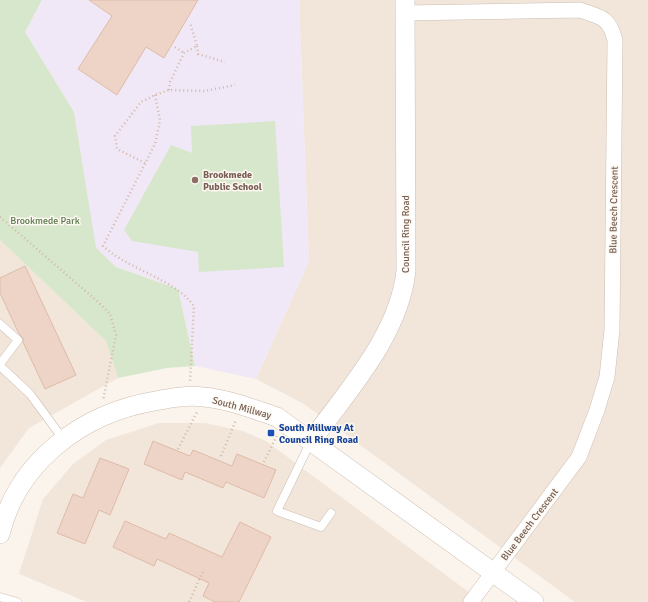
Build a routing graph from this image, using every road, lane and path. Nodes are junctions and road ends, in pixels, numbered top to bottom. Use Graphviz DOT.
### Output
graph roads {
  1 [pos="405,7"];
  2 [pos="190,23"];
  3 [pos="197,46"];
  4 [pos="175,47"];
  5 [pos="184,53"];
  6 [pos="225,62"];
  7 [pos="235,85"];
  8 [pos="169,90"];
  9 [pos="155,95"];
  10 [pos="145,164"];
  11 [pos="0,217"];
  12 [pos="0,324"];
  13 [pos="0,365"];
  14 [pos="197,396"];
  15 [pos="242,406"];
  16 [pos="99,417"];
  17 [pos="284,422"];
  18 [pos="63,439"];
  19 [pos="312,440"];
  20 [pos="178,449"];
  21 [pos="221,456"];
  22 [pos="264,462"];
  23 [pos="331,513"];
  24 [pos="0,534"];
  25 [pos="204,569"];
  26 [pos="493,572"];
  27 [pos="0,597"];
  28 [pos="17,602"];
  29 [pos="189,602"];
  30 [pos="471,602"];
  31 [pos="534,602"];
  1 -- 19 [label="street, Council Ring Road"];
  1 -- 26 [label="street, Blue Beech Crescent"];
  2 -- 3 [label="path"];
  3 -- 5 [label="path"];
  3 -- 6 [label="path"];
  4 -- 5 [label="path"];
  5 -- 8 [label="path"];
  7 -- 8 [label="path"];
  8 -- 9 [label="path"];
  9 -- 10 [label="path"];
  9 -- 10 [label="path"];
  10 -- 14 [label="path"];
  11 -- 16 [label="path"];
  12 -- 13 [label="lane"];
  13 -- 18 [label="lane"];
  14 -- 15 [label="street, South Millway"];
  14 -- 16 [label="street, South Millway"];
  14 -- 20 [label="path"];
  15 -- 17 [label="street, South Millway"];
  15 -- 21 [label="path"];
  16 -- 18 [label="street, South Millway"];
  17 -- 19 [label="street, South Millway"];
  17 -- 22 [label="path"];
  18 -- 24 [label="street, South Millway"];
  19 -- 23 [label="lane"];
  19 -- 26 [label="street, South Millway"];
  25 -- 29 [label="path"];
  26 -- 30 [label="street, Blue Beech Crescent"];
  26 -- 31 [label="street, South Millway"];
  27 -- 28 [label="lane"];
}
